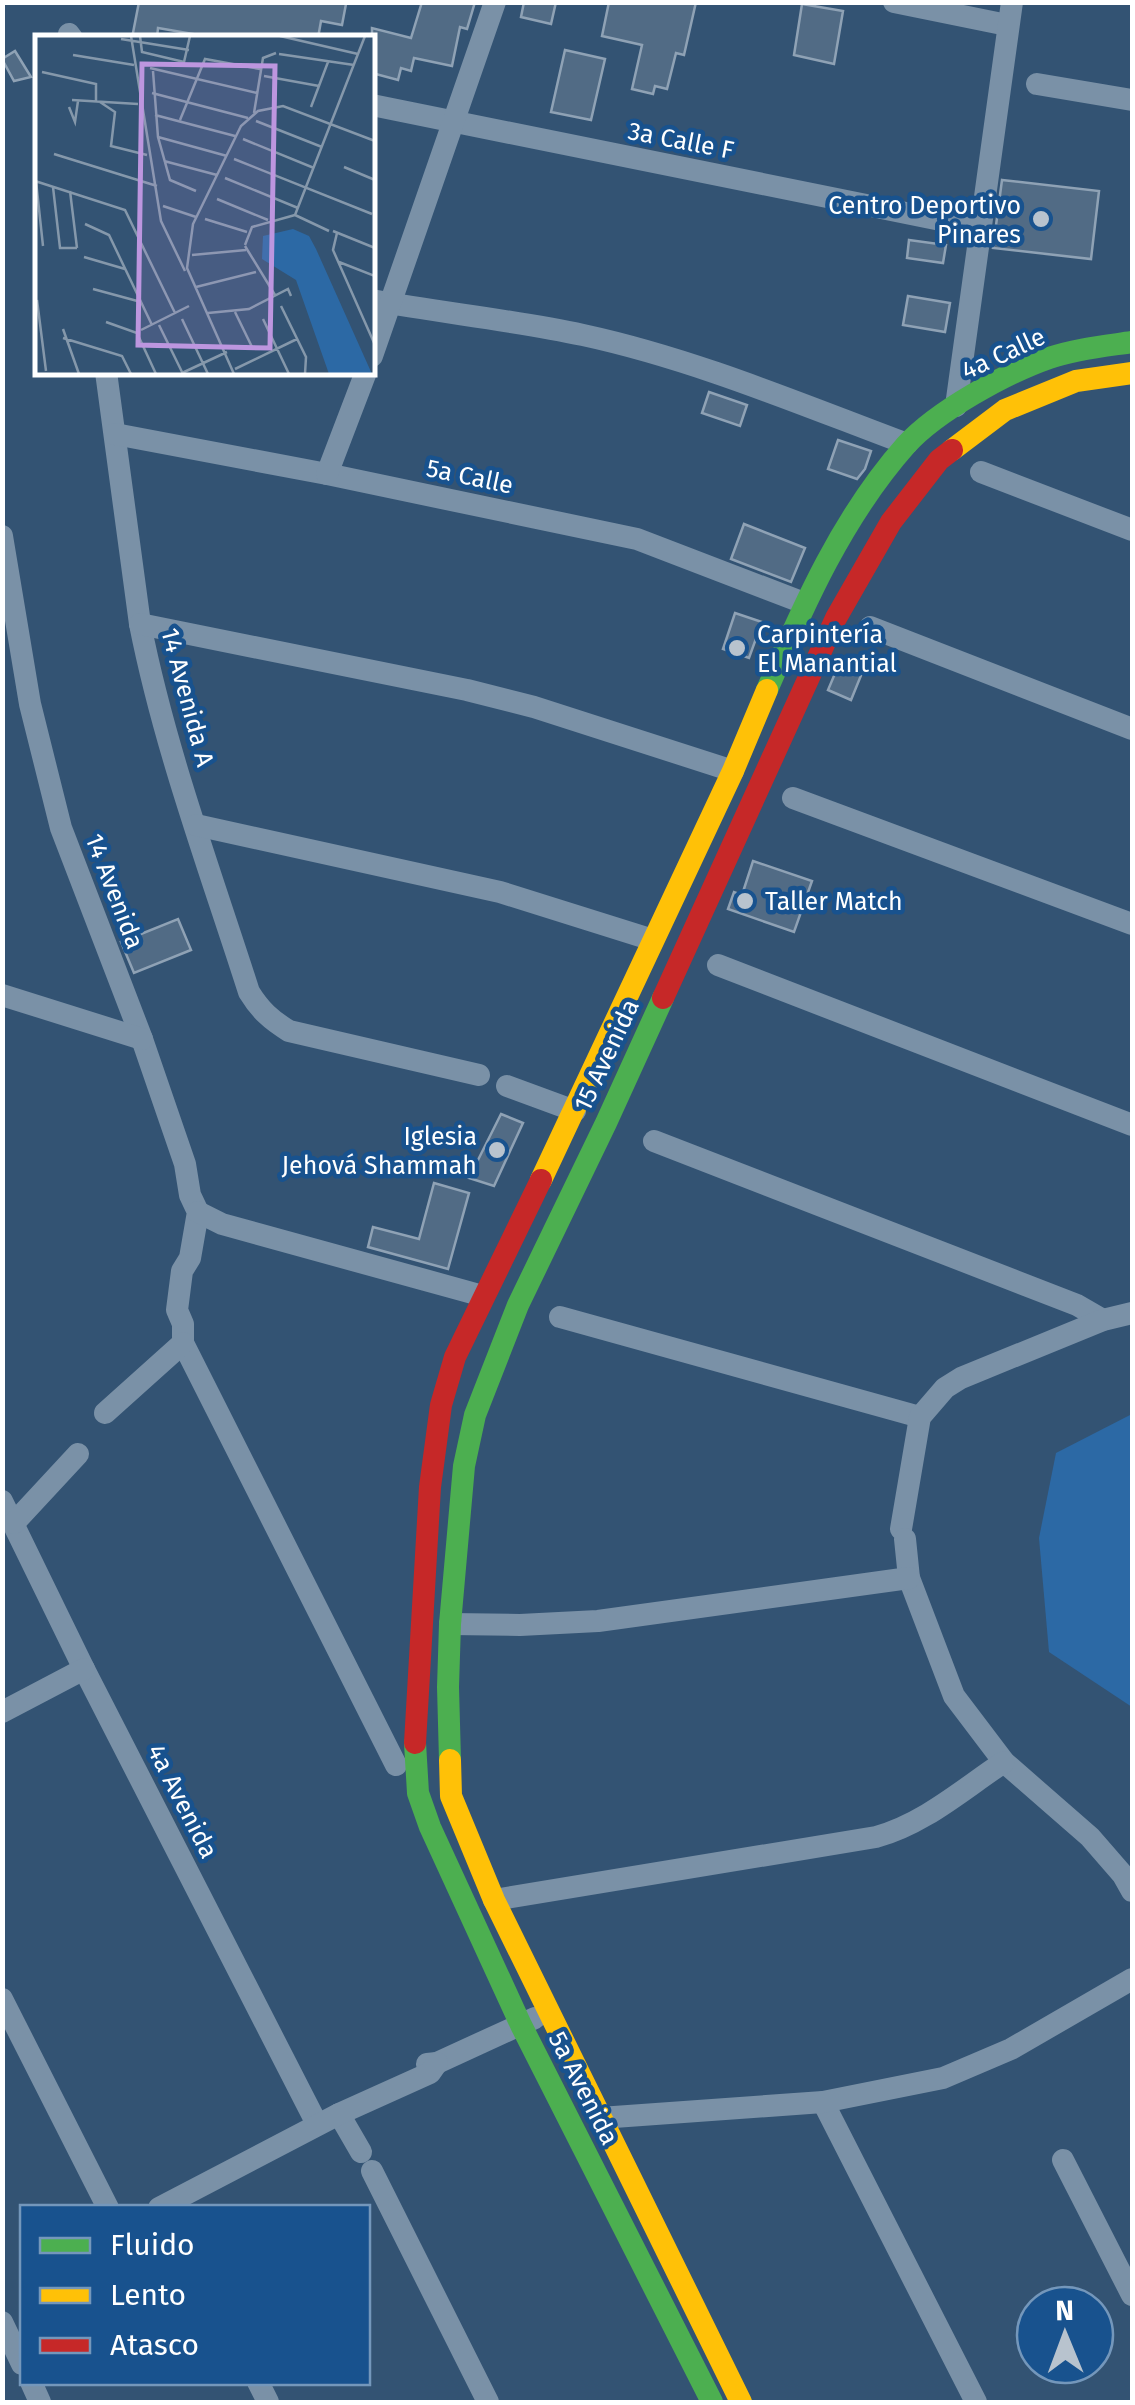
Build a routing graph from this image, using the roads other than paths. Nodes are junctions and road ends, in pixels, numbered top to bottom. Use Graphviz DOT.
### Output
graph roads {
  1 [pos="495,2"];
  2 [pos="894,2"];
  3 [pos="1009,14"];
  4 [pos="1038,84"];
  5 [pos="1132,100"];
  6 [pos="375,106"];
  7 [pos="455,123"];
  8 [pos="980,228"];
  9 [pos="382,302"];
  10 [pos="375,340"];
  11 [pos="1132,342"];
  12 [pos="1132,373"];
  13 [pos="106,375"];
  14 [pos="365,375"];
  15 [pos="956,406"];
  16 [pos="115,434"];
  17 [pos="907,444"];
  18 [pos="981,472"];
  19 [pos="328,474"];
  20 [pos="1132,530"];
  21 [pos="2,536"];
  22 [pos="804,603"];
  23 [pos="140,624"];
  24 [pos="870,627"];
  25 [pos="1132,729"];
  26 [pos="734,771"];
  27 [pos="793,798"];
  28 [pos="196,826"];
  29 [pos="1132,924"];
  30 [pos="653,940"];
  31 [pos="718,965"];
  32 [pos="2,995"];
  33 [pos="142,1039"];
  34 [pos="479,1075"];
  35 [pos="508,1086"];
  36 [pos="576,1111"];
  37 [pos="1132,1125"];
  38 [pos="654,1141"];
  39 [pos="198,1212"];
  40 [pos="483,1296"];
  41 [pos="1132,1313"];
  42 [pos="560,1317"];
  43 [pos="1104,1320"];
  44 [pos="183,1333"];
  45 [pos="105,1412"];
  46 [pos="920,1417"];
  47 [pos="78,1454"];
  48 [pos="2,1501"];
  49 [pos="14,1524"];
  50 [pos="909,1578"];
  51 [pos="450,1624"];
  52 [pos="84,1669"];
  53 [pos="2,1712"];
  54 [pos="1004,1762"];
  55 [pos="396,1765"];
  56 [pos="418,1793"];
  57 [pos="451,1796"];
  58 [pos="1132,1890"];
  59 [pos="494,1900"];
  60 [pos="1132,1979"];
  61 [pos="2,1999"];
  62 [pos="548,2012"];
  63 [pos="521,2025"];
  64 [pos="11,2037"];
  65 [pos="823,2102"];
  66 [pos="600,2118"];
  67 [pos="328,2119"];
  68 [pos="1063,2160"];
  69 [pos="106,2205"];
  70 [pos="164,2205"];
  71 [pos="1132,2295"];
  72 [pos="2,2322"];
  73 [pos="20,2360"];
  74 [pos="488,2402"];
  75 [pos="712,2402"];
  76 [pos="741,2402"];
  77 [pos="976,2402"];
  1 -- 7 [label="street"];
  2 -- 3 [label="street"];
  3 -- 8 [label="street"];
  4 -- 5 [label="street"];
  6 -- 7 [label="street, 3a Calle F"];
  7 -- 8 [label="street, 3a Calle F"];
  7 -- 9 [label="street"];
  8 -- 15 [label="street"];
  9 -- 10 [label="street"];
  9 -- 17 [label="street"];
  11 -- 15 [label="main road, 4a Calle"];
  12 -- 51 [label="main road, 15 Avenida"];
  13 -- 16 [label="street, 14 Avenida A"];
  14 -- 19 [label="street"];
  15 -- 17 [label="main road, 15 Avenida"];
  16 -- 19 [label="street, 5a Calle"];
  16 -- 23 [label="street, 14 Avenida A"];
  17 -- 22 [label="main road, 15 Avenida"];
  18 -- 20 [label="street"];
  19 -- 22 [label="street, 5a Calle"];
  21 -- 33 [label="street, 14 Avenida"];
  22 -- 26 [label="main road, 15 Avenida"];
  23 -- 26 [label="street"];
  23 -- 28 [label="street, 14 Avenida A"];
  24 -- 25 [label="street"];
  26 -- 30 [label="main road, 15 Avenida"];
  27 -- 29 [label="street"];
  28 -- 30 [label="street"];
  28 -- 34 [label="street, 14 Avenida A"];
  30 -- 36 [label="main road, 15 Avenida"];
  31 -- 37 [label="street"];
  32 -- 33 [label="street"];
  33 -- 39 [label="street, 14 Avenida"];
  35 -- 36 [label="street"];
  36 -- 40 [label="main road, 15 Avenida"];
  38 -- 43 [label="street"];
  39 -- 40 [label="street"];
  39 -- 44 [label="street, 14 Avenida"];
  40 -- 56 [label="main road, 15 Avenida"];
  41 -- 43 [label="street"];
  42 -- 46 [label="street"];
  43 -- 46 [label="street"];
  44 -- 45 [label="street"];
  44 -- 55 [label="street"];
  46 -- 50 [label="street"];
  47 -- 49 [label="street"];
  48 -- 49 [label="street, 4a Avenida"];
  49 -- 52 [label="street, 4a Avenida"];
  50 -- 51 [label="street"];
  50 -- 54 [label="street"];
  51 -- 57 [label="main road, 15 Avenida"];
  52 -- 53 [label="street"];
  52 -- 67 [label="street, 4a Avenida"];
  54 -- 58 [label="street"];
  54 -- 59 [label="street"];
  56 -- 63 [label="main road, 5a Avenida"];
  57 -- 59 [label="main road, 5a Avenida"];
  59 -- 62 [label="main road, 5a Avenida"];
  60 -- 65 [label="street"];
  61 -- 64 [label="street"];
  62 -- 63 [label="street"];
  62 -- 66 [label="main road, 5a Avenida"];
  63 -- 67 [label="street"];
  63 -- 75 [label="main road, 5a Avenida"];
  64 -- 69 [label="street"];
  65 -- 66 [label="street"];
  65 -- 77 [label="street"];
  66 -- 76 [label="main road, 5a Avenida"];
  67 -- 70 [label="street"];
  67 -- 74 [label="street, 4a Avenida"];
  68 -- 71 [label="street"];
  72 -- 73 [label="street"];
}
